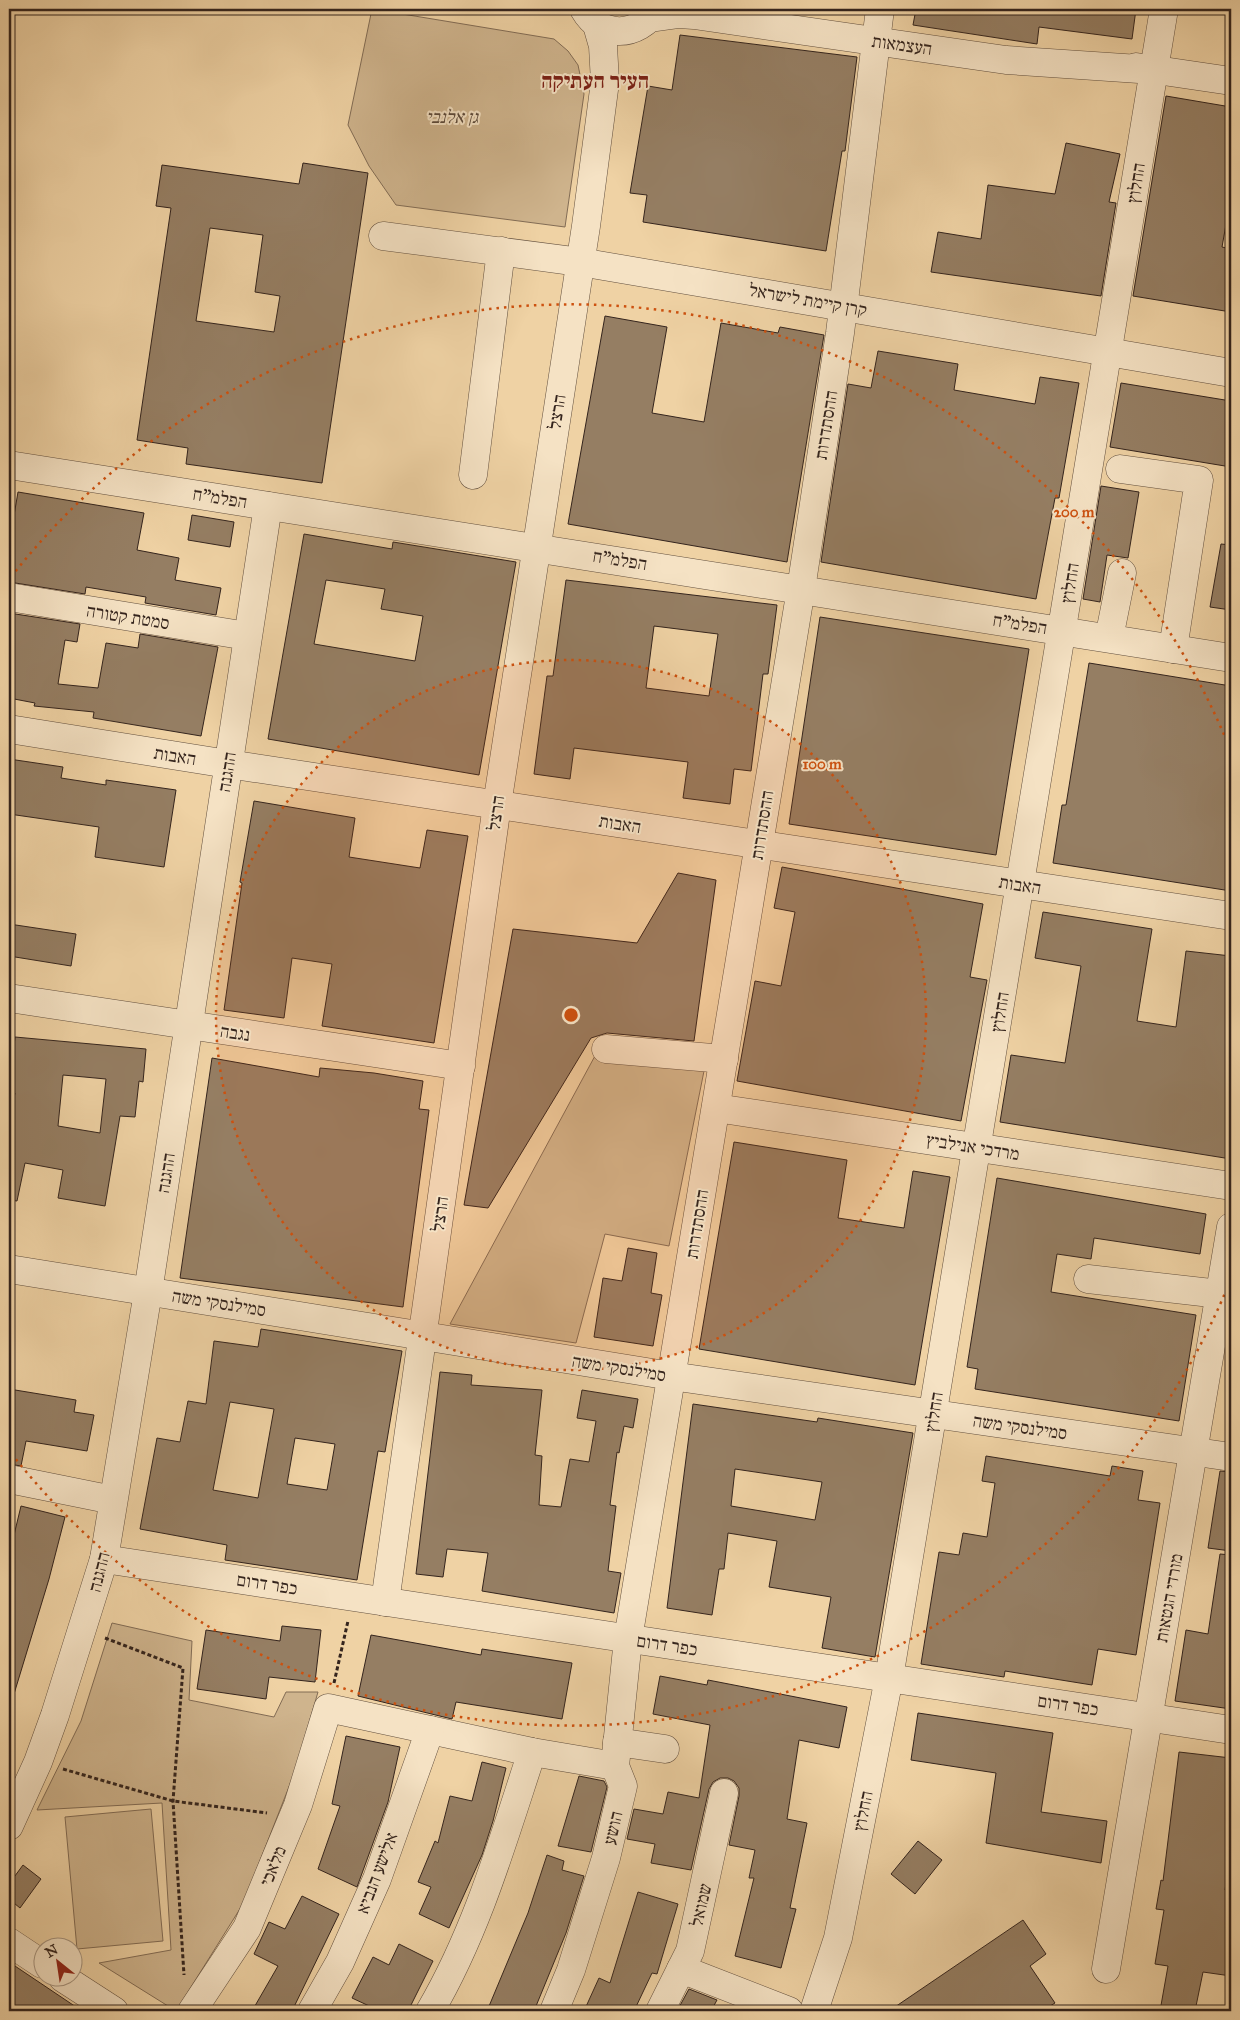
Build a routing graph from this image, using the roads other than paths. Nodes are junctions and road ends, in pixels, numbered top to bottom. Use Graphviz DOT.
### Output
graph roads {
  1 [pos="768,9"];
  2 [pos="1164,9"];
  3 [pos="653,13"];
  4 [pos="590,17"];
  5 [pos="878,25"];
  6 [pos="1154,70"];
  7 [pos="1231,82"];
  8 [pos="383,236"];
  9 [pos="501,251"];
  10 [pos="580,262"];
  11 [pos="844,306"];
  12 [pos="1108,352"];
  13 [pos="1231,373"];
  14 [pos="9,465"];
  15 [pos="1120,469"];
  16 [pos="474,476"];
  17 [pos="268,506"];
  18 [pos="537,547"];
  19 [pos="1122,573"];
  20 [pos="801,589"];
  21 [pos="9,597"];
  22 [pos="1062,631"];
  23 [pos="247,636"];
  24 [pos="1108,638"];
  25 [pos="1173,648"];
  26 [pos="1231,658"];
  27 [pos="9,729"];
  28 [pos="228,764"];
  29 [pos="497,805"];
  30 [pos="759,845"];
  31 [pos="1020,884"];
  32 [pos="1231,916"];
  33 [pos="9,998"];
  34 [pos="188,1026"];
  35 [pos="606,1048"];
  36 [pos="724,1059"];
  37 [pos="461,1066"];
  38 [pos="716,1108"];
  39 [pos="978,1148"];
  40 [pos="1231,1186"];
  41 [pos="1231,1227"];
  42 [pos="9,1269"];
  43 [pos="1088,1279"];
  44 [pos="148,1292"];
  45 [pos="1220,1294"];
  46 [pos="423,1336"];
  47 [pos="672,1376"];
  48 [pos="933,1414"];
  49 [pos="1194,1452"];
  50 [pos="1231,1457"];
  51 [pos="9,1479"];
  52 [pos="114,1500"];
  53 [pos="104,1559"];
  54 [pos="385,1602"];
  55 [pos="628,1639"];
  56 [pos="889,1678"];
  57 [pos="1149,1717"];
  58 [pos="430,1730"];
  59 [pos="1231,1730"];
  60 [pos="665,1749"];
  61 [pos="532,1752"];
  62 [pos="616,1754"];
  63 [pos="724,1793"];
  64 [pos="12,1812"];
  65 [pos="9,1942"];
  66 [pos="32,1957"];
  67 [pos="681,1969"];
  68 [pos="1106,1970"];
  69 [pos="72,1988"];
  70 [pos="86,2004"];
  71 [pos="114,2011"];
  72 [pos="192,2011"];
  73 [pos="312,2011"];
  74 [pos="430,2011"];
  75 [pos="554,2011"];
  76 [pos="660,2011"];
  77 [pos="789,2011"];
  78 [pos="814,2011"];
  1 -- 5 [label="street, העצמאות"];
  2 -- 6 [label="street, החלוץ"];
  3 -- 4 [label="street"];
  3 -- 5 [label="street, העצמאות"];
  4 -- 10 [label="street, הרצל"];
  5 -- 6 [label="street, העצמאות"];
  5 -- 11 [label="street, ההסתדרות"];
  6 -- 7 [label="street, העצמאות"];
  6 -- 12 [label="street, החלוץ"];
  8 -- 9 [label="street, קרן קיימת לישראל"];
  9 -- 10 [label="street, קרן קיימת לישראל"];
  9 -- 16 [label="street"];
  10 -- 11 [label="street, קרן קיימת לישראל"];
  10 -- 18 [label="street, הרצל"];
  11 -- 12 [label="street, קרן קיימת לישראל"];
  11 -- 20 [label="street, ההסתדרות"];
  12 -- 13 [label="street, קרן קיימת לישראל"];
  12 -- 22 [label="street, החלוץ"];
  14 -- 17 [label="street, הפלמ\"ח"];
  15 -- 25 [label="street"];
  17 -- 18 [label="street, הפלמ\"ח"];
  17 -- 23 [label="street, ההגנה"];
  18 -- 20 [label="street, הפלמ\"ח"];
  18 -- 29 [label="street, הרצל"];
  19 -- 24 [label="street"];
  20 -- 22 [label="street, הפלמ\"ח"];
  20 -- 30 [label="street, ההסתדרות"];
  21 -- 23 [label="street, סמטת קטורה"];
  22 -- 24 [label="street, הפלמ\"ח"];
  22 -- 31 [label="street, החלוץ"];
  23 -- 28 [label="street, ההגנה"];
  24 -- 25 [label="street, הפלמ\"ח"];
  25 -- 26 [label="street, הפלמ\"ח"];
  27 -- 28 [label="street, האבות"];
  28 -- 29 [label="street, האבות"];
  28 -- 34 [label="street, ההגנה"];
  29 -- 30 [label="street, האבות"];
  29 -- 37 [label="street, הרצל"];
  30 -- 31 [label="street, האבות"];
  30 -- 36 [label="street, ההסתדרות"];
  31 -- 32 [label="street, האבות"];
  31 -- 39 [label="street, החלוץ"];
  33 -- 34 [label="street, נגבה"];
  34 -- 37 [label="street, נגבה"];
  34 -- 44 [label="street, ההגנה"];
  35 -- 36 [label="street"];
  36 -- 38 [label="street, ההסתדרות"];
  37 -- 46 [label="street, הרצל"];
  38 -- 39 [label="street, מרדכי אנילביץ"];
  38 -- 47 [label="street, ההסתדרות"];
  39 -- 40 [label="street, מרדכי אנילביץ"];
  39 -- 48 [label="street, החלוץ"];
  41 -- 45 [label="street, מורדי הגטאות"];
  42 -- 44 [label="street, סמילנסקי משה"];
  43 -- 45 [label="street"];
  44 -- 46 [label="street, סמילנסקי משה"];
  44 -- 52 [label="street, ההגנה"];
  45 -- 49 [label="street, מורדי הגטאות"];
  46 -- 47 [label="street, סמילנסקי משה"];
  46 -- 54 [label="street, הרצל"];
  47 -- 48 [label="street, סמילנסקי משה"];
  47 -- 55 [label="street, ההסתדרות"];
  48 -- 49 [label="street, סמילנסקי משה"];
  48 -- 56 [label="street, החלוץ"];
  49 -- 50 [label="street, סמילנסקי משה"];
  49 -- 57 [label="street, מורדי הגטאות"];
  51 -- 52 [label="street"];
  52 -- 53 [label="street, ההגנה"];
  53 -- 54 [label="street, כפר דרום"];
  53 -- 64 [label="street, ההגנה"];
  54 -- 55 [label="street, כפר דרום"];
  55 -- 56 [label="street, כפר דרום"];
  55 -- 62 [label="street, הושע"];
  56 -- 57 [label="street, כפר דרום"];
  56 -- 78 [label="street, החלוץ"];
  57 -- 59 [label="street, כפר דרום"];
  57 -- 68 [label="street, מורדי הגטאות"];
  58 -- 61 [label="street"];
  58 -- 72 [label="street, מלאכי"];
  58 -- 73 [label="street, אלישע הנביא"];
  60 -- 62 [label="street"];
  61 -- 62 [label="street"];
  61 -- 74 [label="street"];
  62 -- 75 [label="street, הושע"];
  63 -- 67 [label="street, שמואל"];
  65 -- 66 [label="street"];
  67 -- 76 [label="street, שמואל"];
  67 -- 77 [label="street"];
  69 -- 70 [label="street"];
  70 -- 71 [label="street"];
}
